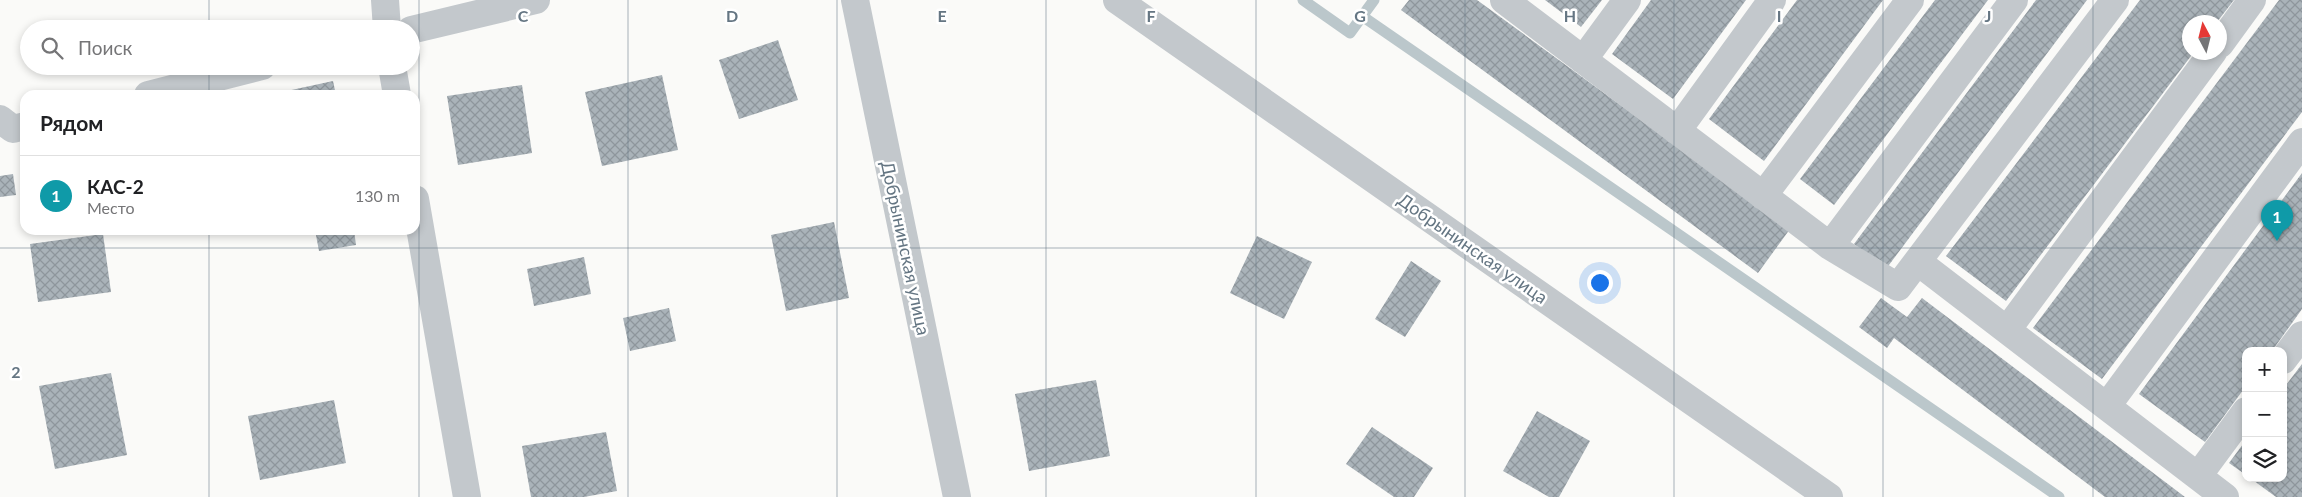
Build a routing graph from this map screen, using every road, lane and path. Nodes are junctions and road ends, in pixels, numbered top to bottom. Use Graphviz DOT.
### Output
graph roads {
  1 [pos="385,0"];
  2 [pos="536,0"];
  3 [pos="855,0"];
  4 [pos="1117,0"];
  5 [pos="1504,0"];
  6 [pos="1627,0"];
  7 [pos="1772,0"];
  8 [pos="1910,0"];
  9 [pos="2014,0"];
  10 [pos="2115,0"];
  11 [pos="2252,0"];
  12 [pos="386,20"];
  13 [pos="420,28"];
  14 [pos="2227,34"];
  15 [pos="1583,60"];
  16 [pos="2207,60"];
  17 [pos="227,75"];
  18 [pos="394,75"];
  19 [pos="168,90"];
  20 [pos="396,90"];
  21 [pos="0,119"];
  22 [pos="20,127"];
  23 [pos="1676,131"];
  24 [pos="2302,142"];
  25 [pos="1764,196"];
  26 [pos="420,228"];
  27 [pos="1830,246"];
  28 [pos="1918,262"];
  29 [pos="2007,330"];
  30 [pos="2302,334"];
  31 [pos="2287,355"];
  32 [pos="2107,406"];
  33 [pos="2242,416"];
  34 [pos="2198,476"];
  35 [pos="466,497"];
  36 [pos="958,497"];
  37 [pos="1829,497"];
  38 [pos="2225,497"];
  1 -- 12 [label="street"];
  2 -- 13 [label="street"];
  3 -- 36 [label="street, Добрынинская улица"];
  4 -- 37 [label="street, Добрынинская улица"];
  5 -- 15 [label="street"];
  6 -- 15 [label="street"];
  7 -- 23 [label="street"];
  8 -- 25 [label="street"];
  9 -- 27 [label="street"];
  10 -- 28 [label="street"];
  11 -- 14 [label="street"];
  15 -- 23 [label="street"];
  16 -- 29 [label="street"];
  17 -- 19 [label="street"];
  18 -- 20 [label="street"];
  21 -- 22 [label="street"];
  23 -- 25 [label="street"];
  24 -- 32 [label="street"];
  25 -- 27 [label="street"];
  26 -- 35 [label="street"];
  27 -- 28 [label="street"];
  28 -- 29 [label="street"];
  29 -- 32 [label="street"];
  30 -- 31 [label="street"];
  32 -- 34 [label="street"];
  33 -- 34 [label="street"];
  34 -- 38 [label="street"];
}
